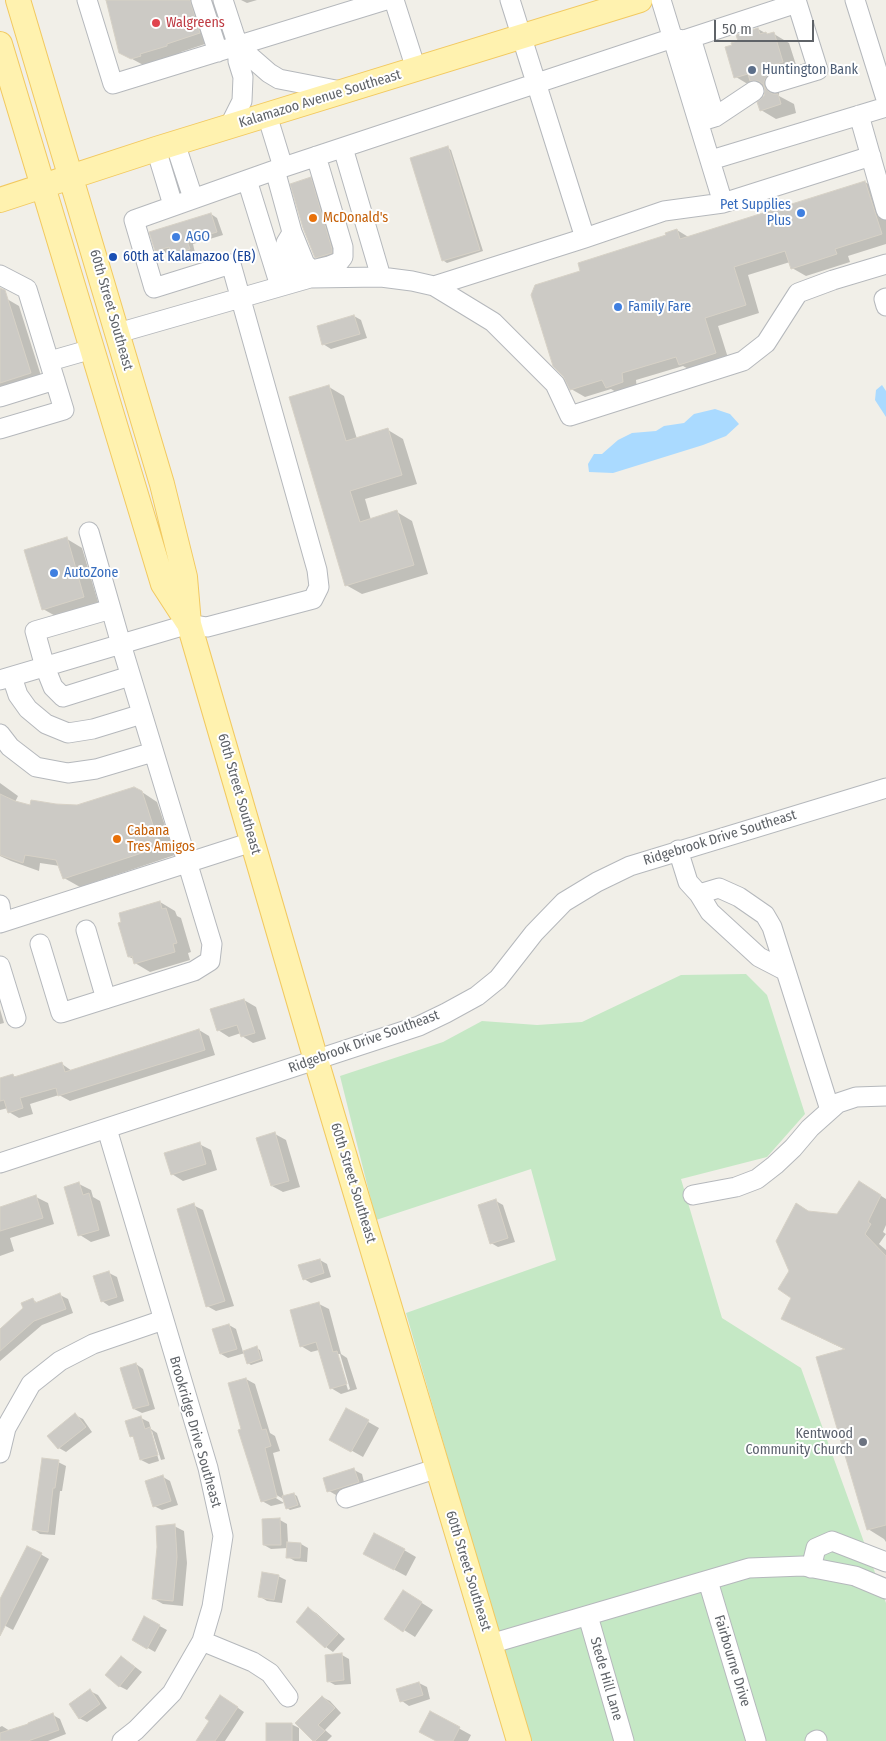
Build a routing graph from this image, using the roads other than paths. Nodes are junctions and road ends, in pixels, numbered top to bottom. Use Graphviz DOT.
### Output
graph roads {
  1 [pos="18,0"];
  2 [pos="87,0"];
  3 [pos="201,0"];
  4 [pos="223,0"];
  5 [pos="386,0"];
  6 [pos="394,0"];
  7 [pos="511,0"];
  8 [pos="640,0"];
  9 [pos="661,0"];
  10 [pos="855,0"];
  11 [pos="522,37"];
  12 [pos="682,38"];
  13 [pos="0,44"];
  14 [pos="238,46"];
  15 [pos="218,52"];
  16 [pos="416,69"];
  17 [pos="882,74"];
  18 [pos="775,83"];
  19 [pos="536,85"];
  20 [pos="754,91"];
  21 [pos="344,92"];
  22 [pos="886,99"];
  23 [pos="886,106"];
  24 [pos="267,115"];
  25 [pos="859,115"];
  26 [pos="707,119"];
  27 [pos="229,127"];
  28 [pos="165,146"];
  29 [pos="343,148"];
  30 [pos="316,156"];
  31 [pos="871,156"];
  32 [pos="711,160"];
  33 [pos="279,169"];
  34 [pos="71,176"];
  35 [pos="247,180"];
  36 [pos="42,186"];
  37 [pos="193,198"];
  38 [pos="0,200"];
  39 [pos="723,203"];
  40 [pos="173,205"];
  41 [pos="886,210"];
  42 [pos="585,238"];
  43 [pos="343,257"];
  44 [pos="886,264"];
  45 [pos="0,275"];
  46 [pos="376,277"];
  47 [pos="280,286"];
  48 [pos="434,286"];
  49 [pos="241,297"];
  50 [pos="886,298"];
  51 [pos="886,306"];
  52 [pos="118,333"];
  53 [pos="92,349"];
  54 [pos="50,361"];
  55 [pos="55,380"];
  56 [pos="0,397"];
  57 [pos="108,400"];
  58 [pos="143,417"];
  59 [pos="0,429"];
  60 [pos="89,532"];
  61 [pos="111,609"];
  62 [pos="189,624"];
  63 [pos="121,644"];
  64 [pos="45,667"];
  65 [pos="130,676"];
  66 [pos="6,678"];
  67 [pos="142,714"];
  68 [pos="0,734"];
  69 [pos="153,752"];
  70 [pos="886,788"];
  71 [pos="252,842"];
  72 [pos="678,850"];
  73 [pos="186,863"];
  74 [pos="698,894"];
  75 [pos="1,917"];
  76 [pos="86,930"];
  77 [pos="40,944"];
  78 [pos="0,966"];
  79 [pos="786,971"];
  80 [pos="106,998"];
  81 [pos="16,1018"];
  82 [pos="316,1060"];
  83 [pos="886,1096"];
  84 [pos="830,1110"];
  85 [pos="107,1129"];
  86 [pos="0,1163"];
  87 [pos="693,1195"];
  88 [pos="163,1320"];
  89 [pos="0,1453"];
  90 [pos="438,1468"];
  91 [pos="346,1498"];
  92 [pos="886,1562"];
  93 [pos="811,1568"];
  94 [pos="708,1581"];
  95 [pos="886,1589"];
  96 [pos="588,1616"];
  97 [pos="202,1641"];
  98 [pos="490,1644"];
  99 [pos="288,1697"];
  100 [pos="122,1741"];
  101 [pos="519,1741"];
  102 [pos="624,1741"];
  103 [pos="756,1741"];
  1 -- 34 [label="main road, 60th Street Southeast"];
  2 -- 15 [label="street"];
  3 -- 15 [label="street"];
  4 -- 14 [label="street"];
  5 -- 14 [label="street"];
  6 -- 16 [label="street"];
  7 -- 11 [label="street"];
  8 -- 11 [label="main road, Kalamazoo Avenue Southeast"];
  9 -- 12 [label="street"];
  10 -- 17 [label="street"];
  11 -- 16 [label="main road, Kalamazoo Avenue Southeast"];
  11 -- 19 [label="street"];
  12 -- 18 [label="street"];
  12 -- 19 [label="street"];
  12 -- 26 [label="street"];
  13 -- 36 [label="main road, 60th Street Southeast"];
  14 -- 15 [label="street"];
  14 -- 21 [label="street"];
  14 -- 27 [label="street"];
  16 -- 21 [label="main road, Kalamazoo Avenue Southeast"];
  17 -- 22 [label="street"];
  19 -- 29 [label="street"];
  19 -- 42 [label="street"];
  20 -- 26 [label="street"];
  21 -- 24 [label="main road, Kalamazoo Avenue Southeast"];
  23 -- 25 [label="street"];
  24 -- 27 [label="main road, Kalamazoo Avenue Southeast"];
  24 -- 33 [label="street"];
  25 -- 31 [label="street"];
  25 -- 32 [label="street"];
  26 -- 32 [label="street"];
  27 -- 28 [label="main road, Kalamazoo Avenue Southeast"];
  28 -- 34 [label="main road, Kalamazoo Avenue Southeast"];
  28 -- 37 [label="street"];
  28 -- 40 [label="street"];
  29 -- 30 [label="street"];
  29 -- 46 [label="street"];
  30 -- 33 [label="street"];
  30 -- 43 [label="street"];
  31 -- 39 [label="street"];
  31 -- 41 [label="street"];
  32 -- 39 [label="street"];
  33 -- 35 [label="street"];
  33 -- 43 [label="street"];
  34 -- 36 [label="main road, Kalamazoo Avenue Southeast"];
  34 -- 52 [label="main road, 60th Street Southeast"];
  35 -- 37 [label="street"];
  35 -- 47 [label="street"];
  36 -- 38 [label="main road, Kalamazoo Avenue Southeast"];
  36 -- 53 [label="main road, 60th Street Southeast"];
  37 -- 40 [label="street"];
  39 -- 42 [label="street"];
  40 -- 49 [label="street"];
  42 -- 48 [label="street"];
  43 -- 46 [label="street"];
  44 -- 48 [label="street"];
  45 -- 54 [label="street"];
  46 -- 47 [label="street"];
  46 -- 48 [label="street"];
  47 -- 49 [label="street"];
  49 -- 52 [label="street"];
  49 -- 62 [label="street"];
  50 -- 51 [label="street"];
  52 -- 58 [label="main road, 60th Street Southeast"];
  53 -- 54 [label="street"];
  53 -- 57 [label="main road, 60th Street Southeast"];
  54 -- 55 [label="street"];
  55 -- 56 [label="street"];
  55 -- 59 [label="street"];
  57 -- 58 [label="main road"];
  57 -- 62 [label="main road, 60th Street Southeast"];
  58 -- 62 [label="main road, 60th Street Southeast"];
  60 -- 61 [label="street"];
  61 -- 63 [label="street"];
  61 -- 64 [label="street"];
  62 -- 63 [label="street"];
  62 -- 71 [label="main road, 60th Street Southeast"];
  63 -- 64 [label="street"];
  63 -- 65 [label="street"];
  64 -- 65 [label="street"];
  64 -- 66 [label="street"];
  65 -- 67 [label="street"];
  66 -- 67 [label="street"];
  67 -- 69 [label="street"];
  68 -- 69 [label="street"];
  69 -- 73 [label="street"];
  70 -- 72 [label="street, Ridgebrook Drive Southeast"];
  71 -- 73 [label="street"];
  71 -- 82 [label="main road, 60th Street Southeast"];
  72 -- 74 [label="street"];
  72 -- 82 [label="street, Ridgebrook Drive Southeast"];
  73 -- 75 [label="street"];
  73 -- 80 [label="street"];
  74 -- 79 [label="street"];
  74 -- 79 [label="street"];
  76 -- 80 [label="street"];
  77 -- 80 [label="street"];
  78 -- 81 [label="street"];
  79 -- 84 [label="street"];
  82 -- 85 [label="street, Ridgebrook Drive Southeast"];
  82 -- 90 [label="main road, 60th Street Southeast"];
  83 -- 84 [label="street"];
  84 -- 87 [label="street"];
  85 -- 86 [label="street, Ridgebrook Drive Southeast"];
  85 -- 88 [label="street, Brookridge Drive Southeast"];
  88 -- 89 [label="street"];
  88 -- 97 [label="street, Brookridge Drive Southeast"];
  90 -- 91 [label="street"];
  90 -- 98 [label="main road, 60th Street Southeast"];
  92 -- 93 [label="street"];
  93 -- 94 [label="street"];
  93 -- 95 [label="street"];
  94 -- 96 [label="street"];
  94 -- 103 [label="street, Fairbourne Drive"];
  96 -- 98 [label="street"];
  96 -- 102 [label="street, Stede Hill Lane"];
  97 -- 99 [label="street"];
  97 -- 100 [label="street, Brookridge Drive Southeast"];
  98 -- 101 [label="main road, 60th Street Southeast"];
}
